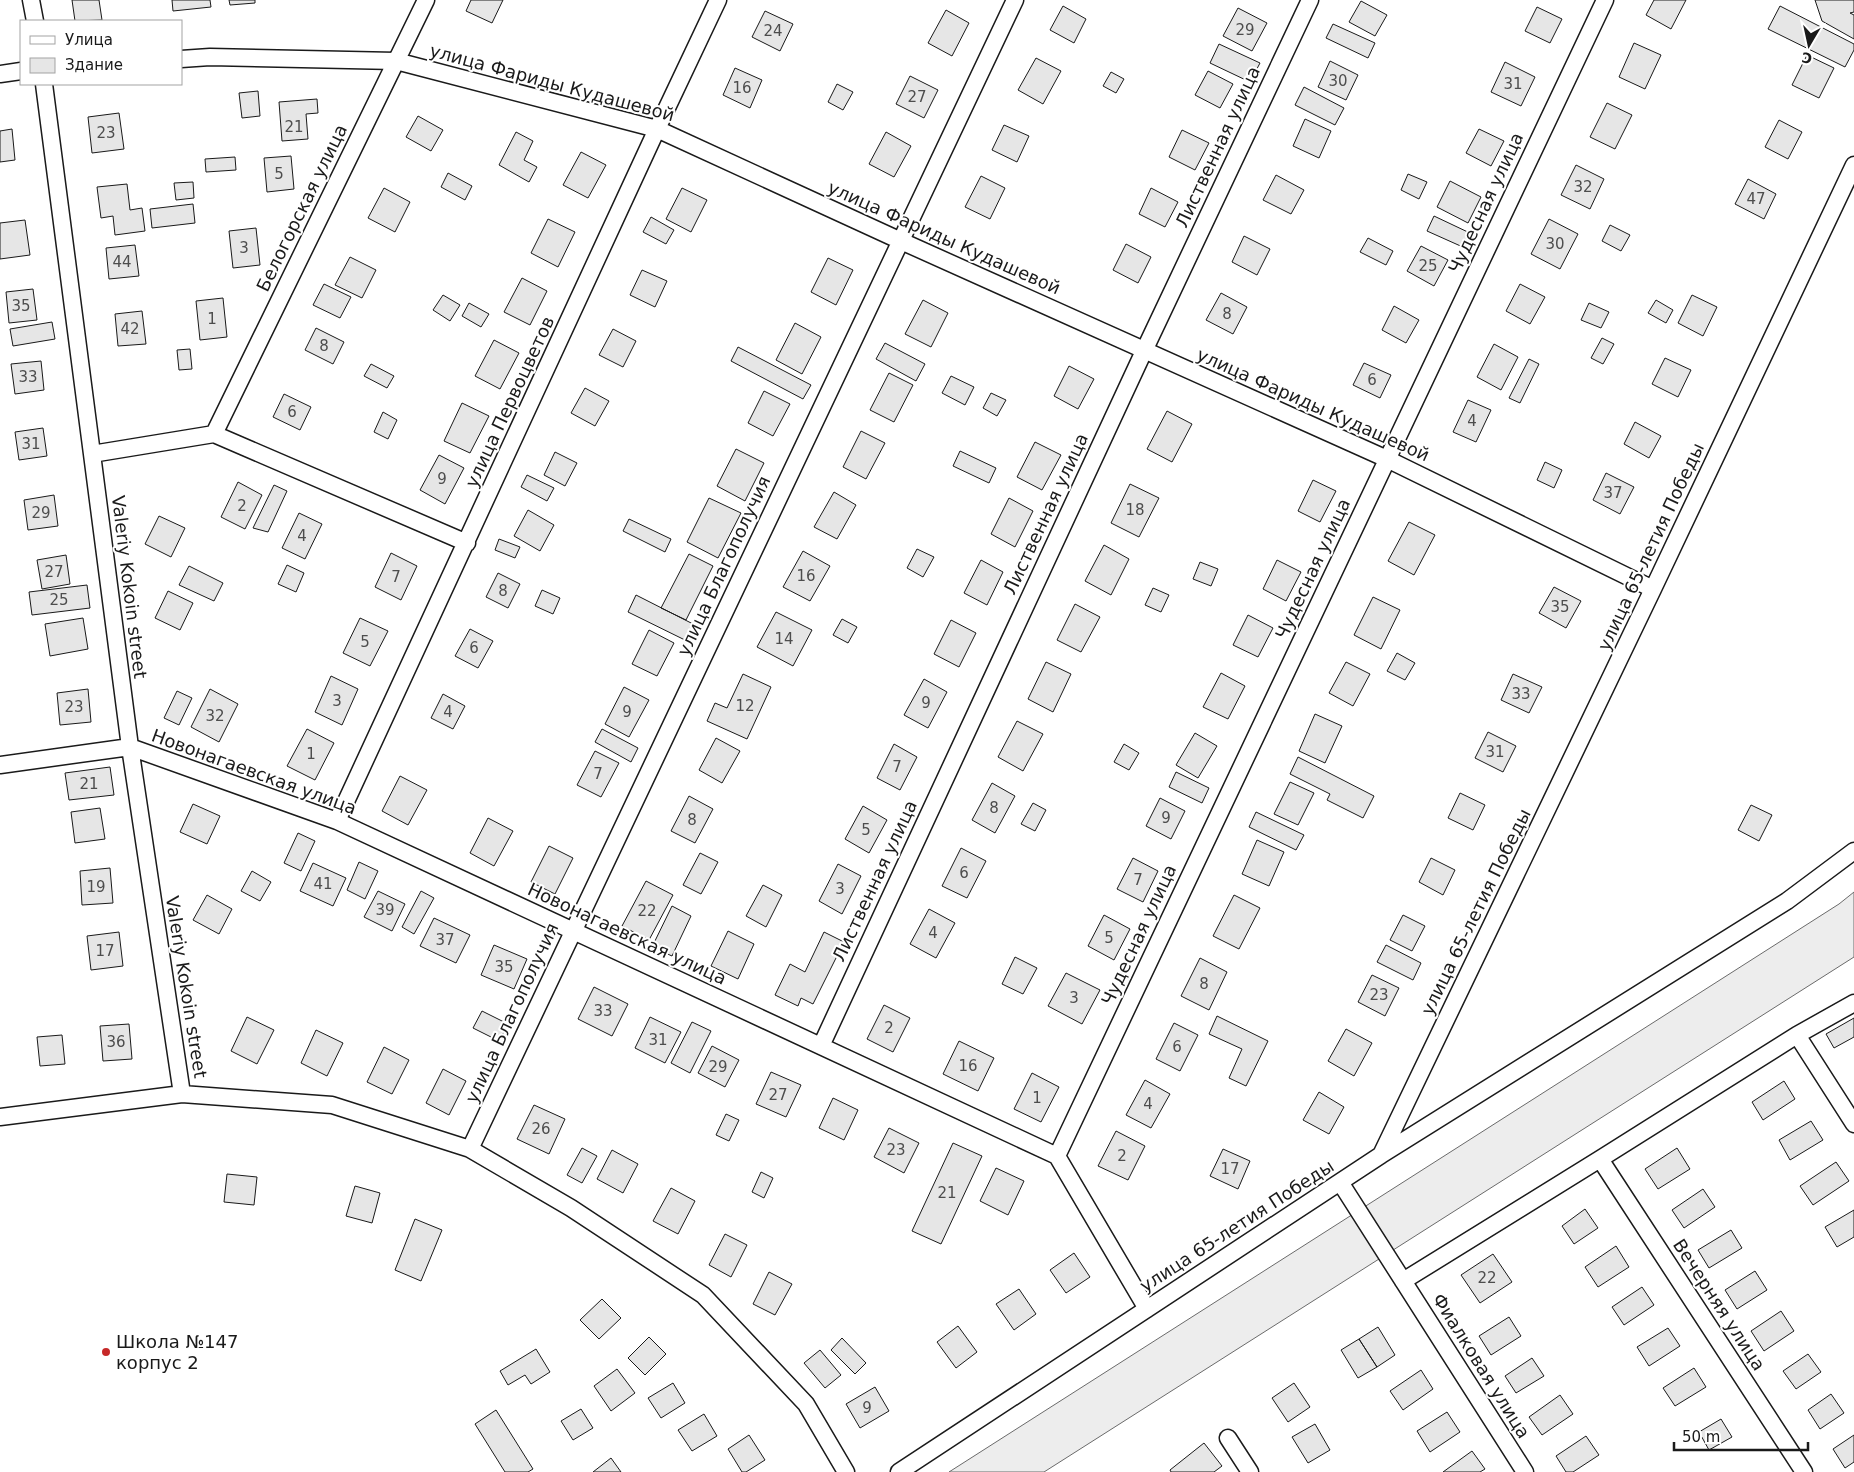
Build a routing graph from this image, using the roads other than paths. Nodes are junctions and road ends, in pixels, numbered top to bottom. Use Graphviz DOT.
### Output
graph roads {
  1 [pos="31,0"];
  2 [pos="426,0"];
  3 [pos="718,0"];
  4 [pos="1015,0"];
  5 [pos="1310,0"];
  6 [pos="1605,0"];
  7 [pos="34,20"];
  8 [pos="182,59"];
  9 [pos="396,61"];
  10 [pos="20,71"];
  11 [pos="0,74"];
  12 [pos="44,85"];
  13 [pos="657,129"];
  14 [pos="1854,165"];
  15 [pos="900,241"];
  16 [pos="1144,351"];
  17 [pos="214,434"];
  18 [pos="92,454"];
  19 [pos="1387,459"];
  20 [pos="467,543"];
  21 [pos="1653,589"];
  22 [pos="130,747"];
  23 [pos="0,765"];
  24 [pos="338,821"];
  25 [pos="1854,851"];
  26 [pos="573,931"];
  27 [pos="1854,1003"];
  28 [pos="1797,1035"];
  29 [pos="821,1046"];
  30 [pos="182,1094"];
  31 [pos="0,1117"];
  32 [pos="1854,1124"];
  33 [pos="470,1149"];
  34 [pos="1381,1155"];
  35 [pos="1057,1156"];
  36 [pos="1600,1159"];
  37 [pos="1340,1182"];
  38 [pos="1403,1281"];
  39 [pos="1147,1309"];
  40 [pos="1228,1438"];
  41 [pos="846,1472"];
  42 [pos="899,1472"];
  43 [pos="1250,1472"];
  44 [pos="1525,1472"];
  45 [pos="1804,1472"];
  1 -- 7 [label="street"];
  2 -- 9 [label="street, Белогорская улица"];
  3 -- 13 [label="street, улица Первоцветов"];
  4 -- 15 [label="street, улица Благополучия"];
  5 -- 16 [label="street, Лиственная улица"];
  6 -- 19 [label="street, Чудесная улица"];
  8 -- 9 [label="street, улица Фариды Кудашевой"];
  9 -- 13 [label="street, улица Фариды Кудашевой"];
  9 -- 17 [label="street, Белогорская улица"];
  10 -- 11 [label="street"];
  12 -- 18 [label="street, Valeriy Kokoin street"];
  13 -- 15 [label="street, улица Фариды Кудашевой"];
  13 -- 20 [label="street, улица Первоцветов"];
  14 -- 21 [label="street, улица 65-летия Победы"];
  15 -- 16 [label="street, улица Фариды Кудашевой"];
  15 -- 26 [label="street, улица Благополучия"];
  16 -- 19 [label="street, улица Фариды Кудашевой"];
  16 -- 29 [label="street, Лиственная улица"];
  17 -- 18 [label="street"];
  17 -- 20 [label="street"];
  18 -- 22 [label="street, Valeriy Kokoin street"];
  19 -- 21 [label="street, улица Фариды Кудашевой"];
  19 -- 35 [label="street, Чудесная улица"];
  20 -- 24 [label="street, улица Первоцветов"];
  21 -- 34 [label="street, улица 65-летия Победы"];
  22 -- 23 [label="street, Новонагаевская улица"];
  22 -- 24 [label="street, Новонагаевская улица"];
  22 -- 30 [label="street, Valeriy Kokoin street"];
  24 -- 26 [label="street, Новонагаевская улица"];
  25 -- 34 [label="street"];
  26 -- 29 [label="street, Новонагаевская улица"];
  26 -- 33 [label="street, улица Благополучия"];
  27 -- 28 [label="street"];
  28 -- 32 [label="street"];
  28 -- 36 [label="street"];
  29 -- 35 [label="street, Новонагаевская улица"];
  30 -- 31 [label="street"];
  30 -- 33 [label="street"];
  33 -- 41 [label="street"];
  34 -- 37 [label="street, улица 65-летия Победы"];
  35 -- 39 [label="street"];
  36 -- 38 [label="street"];
  36 -- 45 [label="street, Вечерняя улица"];
  37 -- 38 [label="street, Фиалковая улица"];
  37 -- 39 [label="street, улица 65-летия Победы"];
  38 -- 44 [label="street, Фиалковая улица"];
  39 -- 42 [label="street, улица 65-летия Победы"];
  40 -- 43 [label="street"];
}
